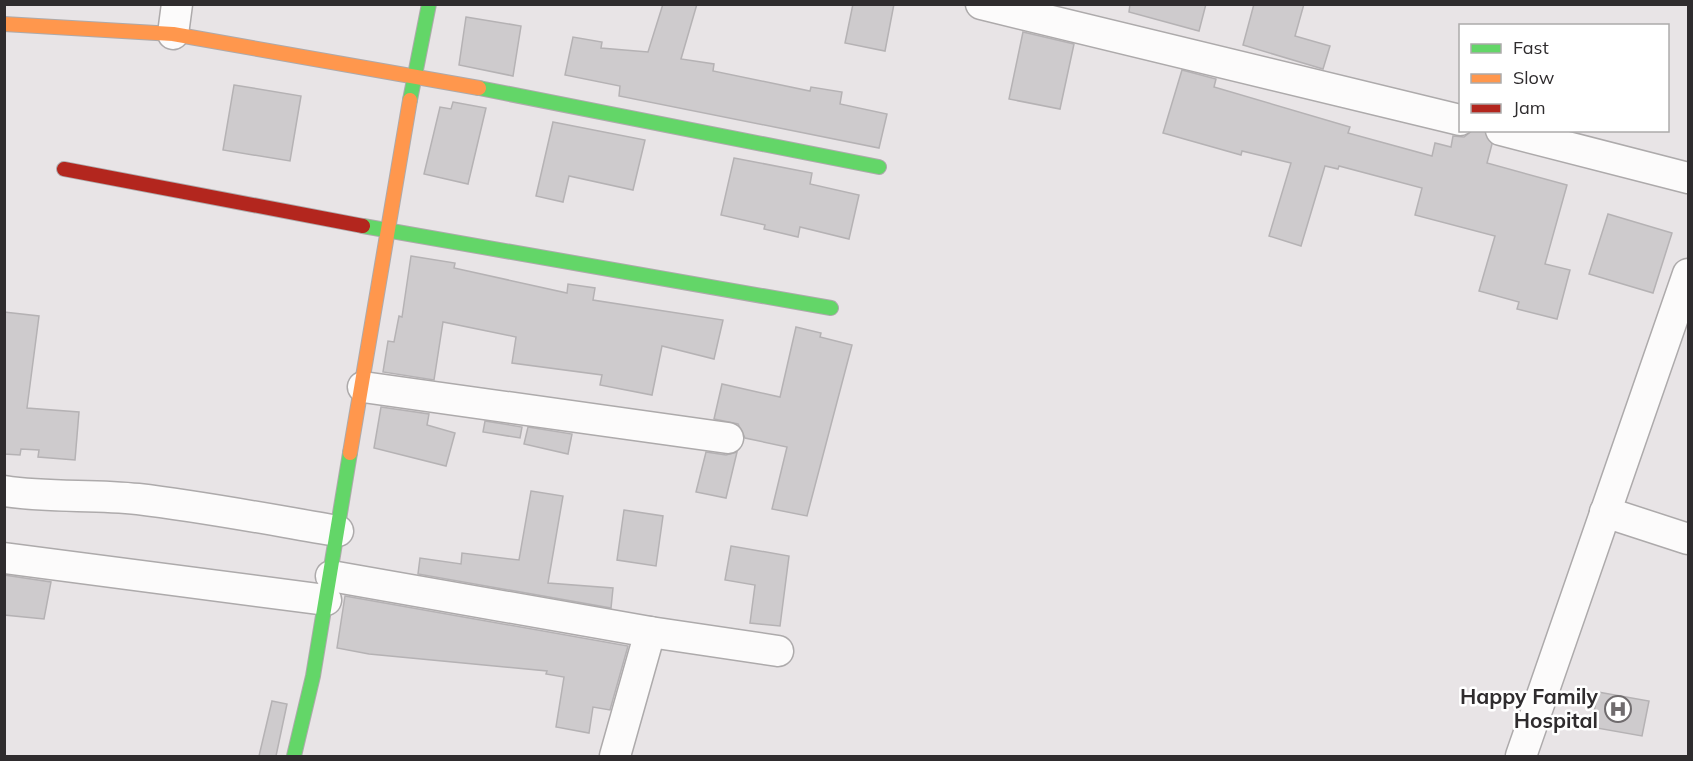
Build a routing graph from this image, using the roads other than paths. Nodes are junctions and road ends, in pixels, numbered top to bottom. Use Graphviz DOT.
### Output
graph roads {
  1 [pos="429,4"];
  2 [pos="981,4"];
  3 [pos="175,19"];
  4 [pos="4,24"];
  5 [pos="414,75"];
  6 [pos="1459,120"];
  7 [pos="1509,132"];
  8 [pos="879,167"];
  9 [pos="64,169"];
  10 [pos="1689,178"];
  11 [pos="389,231"];
  12 [pos="1689,274"];
  13 [pos="831,308"];
  14 [pos="1681,321"];
  15 [pos="363,387"];
  16 [pos="728,438"];
  17 [pos="4,491"];
  18 [pos="1605,512"];
  19 [pos="338,531"];
  20 [pos="1689,539"];
  21 [pos="4,558"];
  22 [pos="329,588"];
  23 [pos="650,632"];
  24 [pos="778,651"];
  25 [pos="294,756"];
  26 [pos="615,756"];
  27 [pos="1521,756"];
  1 -- 5 [label="street"];
  2 -- 6 [label="street"];
  3 -- 4 [label="street"];
  3 -- 5 [label="street"];
  5 -- 8 [label="street"];
  5 -- 11 [label="street"];
  7 -- 10 [label="street"];
  9 -- 11 [label="street"];
  11 -- 13 [label="street"];
  11 -- 15 [label="street"];
  12 -- 14 [label="street"];
  14 -- 18 [label="street"];
  15 -- 16 [label="street"];
  15 -- 19 [label="street"];
  17 -- 19 [label="street"];
  18 -- 20 [label="street"];
  18 -- 27 [label="street"];
  19 -- 22 [label="street"];
  21 -- 22 [label="street"];
  22 -- 23 [label="street"];
  22 -- 25 [label="street"];
  23 -- 24 [label="street"];
  23 -- 26 [label="street"];
}
